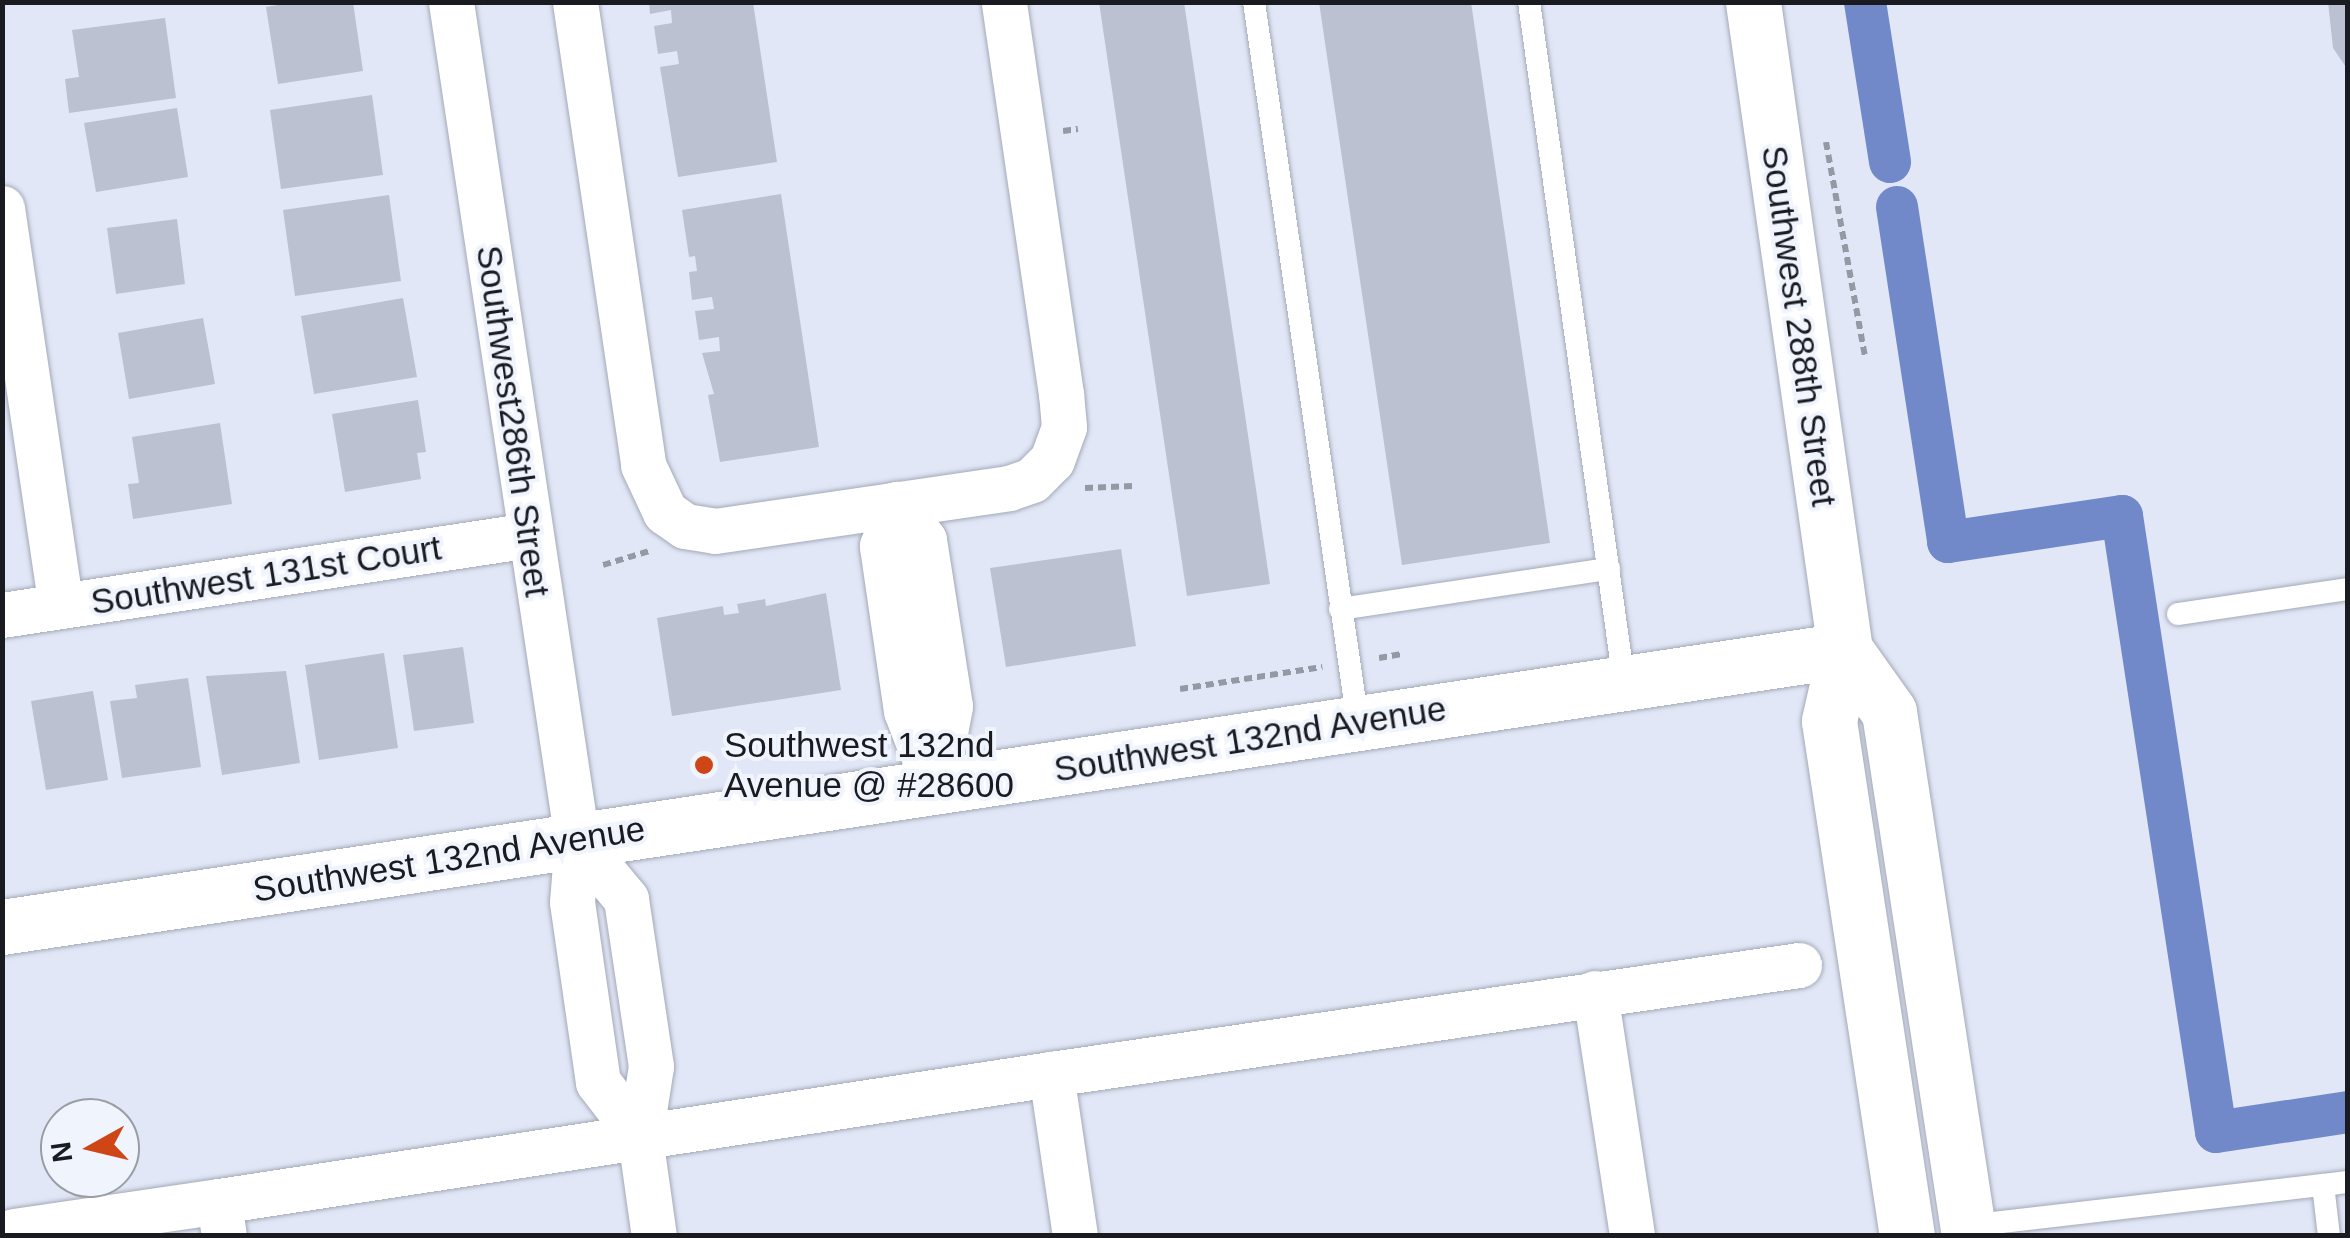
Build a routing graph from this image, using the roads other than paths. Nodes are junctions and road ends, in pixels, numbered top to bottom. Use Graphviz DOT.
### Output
graph roads {
  1 [pos="451,2"];
  2 [pos="575,2"];
  3 [pos="1004,2"];
  4 [pos="1254,2"];
  5 [pos="1529,2"];
  6 [pos="1753,2"];
  7 [pos="2,208"];
  8 [pos="897,504"];
  9 [pos="530,535"];
  10 [pos="1610,569"];
  11 [pos="2348,589"];
  12 [pos="61,606"];
  13 [pos="1340,609"];
  14 [pos="2178,614"];
  15 [pos="2,615"];
  16 [pos="1846,650"];
  17 [pos="1624,682"];
  18 [pos="1358,723"];
  19 [pos="936,786"];
  20 [pos="577,840"];
  21 [pos="2,927"];
  22 [pos="1799,965"];
  23 [pos="1594,993"];
  24 [pos="1051,1074"];
  25 [pos="640,1137"];
  26 [pos="2348,1182"];
  27 [pos="2322,1184"];
  28 [pos="221,1218"];
  29 [pos="14,1231"];
  30 [pos="1968,1231"];
  31 [pos="654,1236"];
  32 [pos="1074,1236"];
  33 [pos="1632,1236"];
  34 [pos="1907,1236"];
  35 [pos="2329,1236"];
  1 -- 9 [label="street, Southwest286th Street"];
  2 -- 8 [label="street"];
  3 -- 8 [label="street"];
  4 -- 13 [label="lane"];
  5 -- 10 [label="lane"];
  6 -- 16 [label="street, Southwest 288th Street"];
  7 -- 12 [label="street"];
  8 -- 19 [label="street"];
  9 -- 12 [label="street, Southwest 131st Court"];
  9 -- 20 [label="street, Southwest286th Street"];
  10 -- 13 [label="lane"];
  10 -- 17 [label="lane"];
  11 -- 14 [label="lane"];
  12 -- 15 [label="street, Southwest 131st Court"];
  13 -- 18 [label="lane"];
  16 -- 17 [label="street, Southwest 132nd Avenue"];
  16 -- 30 [label="street, Southwest 288th Street"];
  16 -- 34 [label="street, Southwest 288th Street"];
  17 -- 18 [label="street, Southwest 132nd Avenue"];
  18 -- 19 [label="street, Southwest 132nd Avenue"];
  19 -- 20 [label="street, Southwest 132nd Avenue"];
  20 -- 21 [label="street, Southwest 132nd Avenue"];
  20 -- 25 [label="street"];
  22 -- 23 [label="street"];
  23 -- 24 [label="street"];
  23 -- 33 [label="street"];
  24 -- 25 [label="street"];
  24 -- 32 [label="street"];
  25 -- 28 [label="street"];
  25 -- 31 [label="street"];
  26 -- 27 [label="lane"];
  27 -- 30 [label="lane"];
  27 -- 35 [label="lane"];
  28 -- 29 [label="street"];
}
